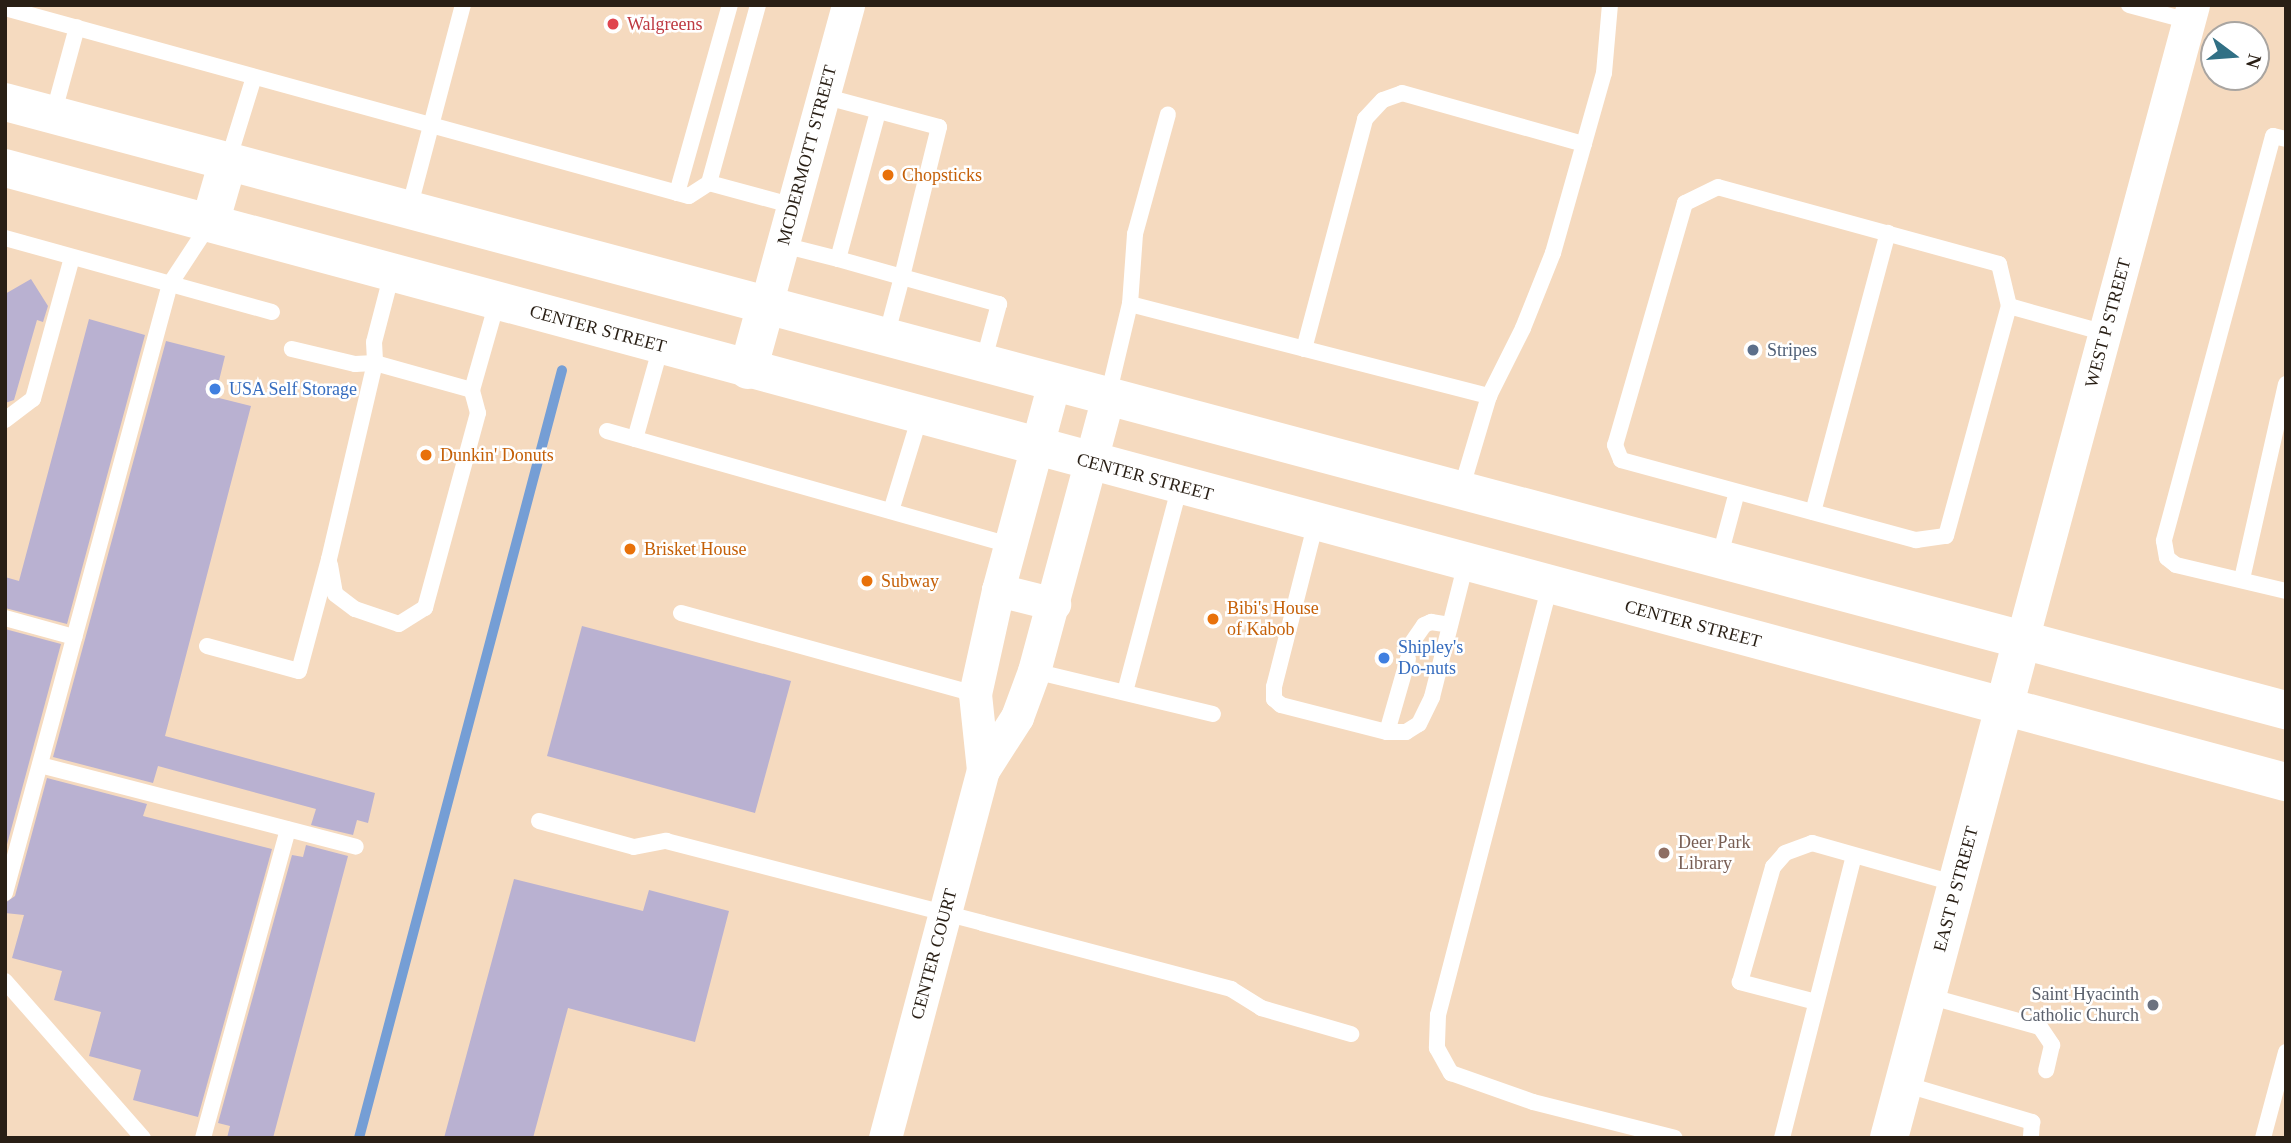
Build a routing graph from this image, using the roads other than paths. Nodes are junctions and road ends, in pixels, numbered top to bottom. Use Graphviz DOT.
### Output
graph roads {
  1 [pos="463,5"];
  2 [pos="730,5"];
  3 [pos="758,5"];
  4 [pos="848,5"];
  5 [pos="1610,5"];
  6 [pos="2129,5"];
  7 [pos="5,8"];
  8 [pos="2191,13"];
  9 [pos="77,27"];
  10 [pos="254,77"];
  11 [pos="823,96"];
  12 [pos="5,102"];
  13 [pos="878,112"];
  14 [pos="1168,114"];
  15 [pos="53,115"];
  16 [pos="430,125"];
  17 [pos="2286,139"];
  18 [pos="1584,144"];
  19 [pos="228,161"];
  20 [pos="7,174"];
  21 [pos="709,183"];
  22 [pos="677,193"];
  23 [pos="794,206"];
  24 [pos="408,210"];
  25 [pos="210,223"];
  26 [pos="1888,233"];
  27 [pos="5,238"];
  28 [pos="783,245"];
  29 [pos="72,257"];
  30 [pos="838,259"];
  31 [pos="392,273"];
  32 [pos="902,277"];
  33 [pos="170,284"];
  34 [pos="497,302"];
  35 [pos="1130,304"];
  36 [pos="766,305"];
  37 [pos="2009,306"];
  38 [pos="272,312"];
  39 [pos="2105,333"];
  40 [pos="886,337"];
  41 [pos="661,346"];
  42 [pos="292,349"];
  43 [pos="1304,349"];
  44 [pos="376,363"];
  45 [pos="983,363"];
  46 [pos="748,370"];
  47 [pos="1054,382"];
  48 [pos="2286,384"];
  49 [pos="472,390"];
  50 [pos="1108,396"];
  51 [pos="1489,396"];
  52 [pos="920,416"];
  53 [pos="5,420"];
  54 [pos="607,431"];
  55 [pos="635,439"];
  56 [pos="1036,448"];
  57 [pos="1091,462"];
  58 [pos="1180,486"];
  59 [pos="1461,490"];
  60 [pos="1737,492"];
  61 [pos="891,512"];
  62 [pos="1812,512"];
  63 [pos="1316,522"];
  64 [pos="1010,545"];
  65 [pos="330,559"];
  66 [pos="1719,559"];
  67 [pos="1466,563"];
  68 [pos="2242,579"];
  69 [pos="1550,586"];
  70 [pos="998,590"];
  71 [pos="2286,591"];
  72 [pos="1054,604"];
  73 [pos="681,613"];
  74 [pos="5,618"];
  75 [pos="1450,625"];
  76 [pos="74,637"];
  77 [pos="2022,640"];
  78 [pos="1413,641"];
  79 [pos="207,646"];
  80 [pos="1408,659"];
  81 [pos="1034,671"];
  82 [pos="1125,692"];
  83 [pos="975,694"];
  84 [pos="2004,708"];
  85 [pos="2286,710"];
  86 [pos="1213,714"];
  87 [pos="1387,732"];
  88 [pos="40,765"];
  89 [pos="983,770"];
  90 [pos="2286,782"];
  91 [pos="539,821"];
  92 [pos="288,829"];
  93 [pos="356,847"];
  94 [pos="1853,856"];
  95 [pos="1957,884"];
  96 [pos="5,893"];
  97 [pos="945,914"];
  98 [pos="5,981"];
  99 [pos="1928,996"];
  100 [pos="1816,1002"];
  101 [pos="1351,1034"];
  102 [pos="2286,1052"];
  103 [pos="2046,1070"];
  104 [pos="1904,1084"];
  105 [pos="2032,1123"];
  106 [pos="143,1138"];
  107 [pos="203,1138"];
  108 [pos="885,1138"];
  109 [pos="1675,1138"];
  110 [pos="1782,1138"];
  111 [pos="1889,1138"];
  112 [pos="2263,1138"];
  1 -- 16 [label="lane"];
  2 -- 22 [label="lane"];
  3 -- 21 [label="lane"];
  4 -- 11 [label="street, MCDERMOTT STREET"];
  5 -- 18 [label="lane"];
  6 -- 8 [label="lane"];
  7 -- 9 [label="lane"];
  8 -- 39 [label="street, WEST P STREET"];
  9 -- 10 [label="lane"];
  9 -- 15 [label="lane"];
  10 -- 16 [label="lane"];
  10 -- 19 [label="lane"];
  11 -- 13 [label="lane"];
  11 -- 23 [label="street, MCDERMOTT STREET"];
  12 -- 15 [label="main road"];
  13 -- 30 [label="lane"];
  13 -- 32 [label="lane"];
  14 -- 35 [label="lane"];
  15 -- 19 [label="main road"];
  16 -- 22 [label="lane"];
  16 -- 24 [label="lane"];
  17 -- 68 [label="lane"];
  18 -- 43 [label="lane"];
  18 -- 51 [label="lane"];
  19 -- 24 [label="main road"];
  19 -- 25 [label="main road"];
  20 -- 25 [label="main road, CENTER STREET"];
  21 -- 22 [label="lane"];
  21 -- 23 [label="lane"];
  23 -- 28 [label="street, MCDERMOTT STREET"];
  24 -- 36 [label="main road"];
  25 -- 31 [label="main road, CENTER STREET"];
  25 -- 33 [label="lane"];
  26 -- 37 [label="lane"];
  26 -- 60 [label="lane"];
  26 -- 62 [label="lane"];
  27 -- 29 [label="lane"];
  28 -- 30 [label="lane"];
  28 -- 36 [label="street, MCDERMOTT STREET"];
  29 -- 33 [label="lane"];
  29 -- 53 [label="lane"];
  30 -- 32 [label="lane"];
  31 -- 34 [label="main road, CENTER STREET"];
  31 -- 44 [label="lane"];
  32 -- 40 [label="lane"];
  32 -- 45 [label="lane"];
  33 -- 38 [label="lane"];
  33 -- 76 [label="lane"];
  34 -- 41 [label="main road, CENTER STREET"];
  34 -- 49 [label="lane"];
  35 -- 43 [label="lane"];
  35 -- 50 [label="lane"];
  36 -- 40 [label="main road"];
  36 -- 46 [label="main road"];
  37 -- 39 [label="lane"];
  37 -- 62 [label="lane"];
  39 -- 77 [label="street, WEST P STREET"];
  40 -- 45 [label="main road"];
  41 -- 46 [label="main road, CENTER STREET"];
  41 -- 55 [label="lane"];
  42 -- 44 [label="lane"];
  43 -- 51 [label="lane"];
  44 -- 49 [label="lane"];
  44 -- 65 [label="lane"];
  45 -- 47 [label="main road"];
  46 -- 52 [label="main road, CENTER STREET"];
  47 -- 50 [label="main road"];
  47 -- 56 [label="street, CENTER COURT"];
  48 -- 68 [label="lane"];
  49 -- 65 [label="lane"];
  50 -- 57 [label="street, CENTER COURT"];
  50 -- 59 [label="main road"];
  51 -- 59 [label="lane"];
  52 -- 56 [label="main road, CENTER STREET"];
  52 -- 61 [label="lane"];
  54 -- 55 [label="lane"];
  55 -- 61 [label="lane"];
  56 -- 57 [label="main road, CENTER STREET"];
  56 -- 64 [label="street, CENTER COURT"];
  57 -- 58 [label="main road, CENTER STREET"];
  57 -- 72 [label="street, CENTER COURT"];
  58 -- 63 [label="main road, CENTER STREET"];
  58 -- 82 [label="lane"];
  59 -- 66 [label="main road"];
  60 -- 62 [label="lane"];
  60 -- 66 [label="lane"];
  61 -- 64 [label="lane"];
  63 -- 67 [label="main road, CENTER STREET"];
  63 -- 87 [label="lane"];
  64 -- 70 [label="street, CENTER COURT"];
  65 -- 79 [label="lane"];
  66 -- 77 [label="main road"];
  67 -- 69 [label="main road, CENTER STREET"];
  67 -- 75 [label="lane"];
  68 -- 71 [label="lane"];
  69 -- 84 [label="main road, CENTER STREET"];
  69 -- 109 [label="lane"];
  70 -- 72 [label="street"];
  70 -- 83 [label="street, CENTER COURT"];
  72 -- 81 [label="street, CENTER COURT"];
  73 -- 83 [label="lane"];
  74 -- 76 [label="lane"];
  75 -- 78 [label="lane"];
  75 -- 87 [label="lane"];
  76 -- 88 [label="lane"];
  77 -- 84 [label="main road, EAST P STREET"];
  77 -- 85 [label="main road"];
  80 -- 87 [label="lane"];
  81 -- 82 [label="lane"];
  81 -- 89 [label="street, CENTER COURT"];
  82 -- 86 [label="lane"];
  83 -- 89 [label="street, CENTER COURT"];
  84 -- 90 [label="main road, CENTER STREET"];
  84 -- 95 [label="main road, EAST P STREET"];
  88 -- 92 [label="lane"];
  88 -- 96 [label="lane"];
  89 -- 97 [label="street, CENTER COURT"];
  91 -- 97 [label="lane"];
  92 -- 93 [label="lane"];
  92 -- 107 [label="lane"];
  94 -- 95 [label="lane"];
  94 -- 100 [label="lane"];
  94 -- 100 [label="lane"];
  95 -- 99 [label="main road, EAST P STREET"];
  97 -- 101 [label="lane"];
  97 -- 108 [label="street, CENTER COURT"];
  98 -- 106 [label="lane"];
  99 -- 103 [label="lane"];
  99 -- 104 [label="main road, EAST P STREET"];
  100 -- 110 [label="lane"];
  102 -- 112 [label="lane"];
  104 -- 105 [label="lane"];
  104 -- 111 [label="main road, EAST P STREET"];
}
